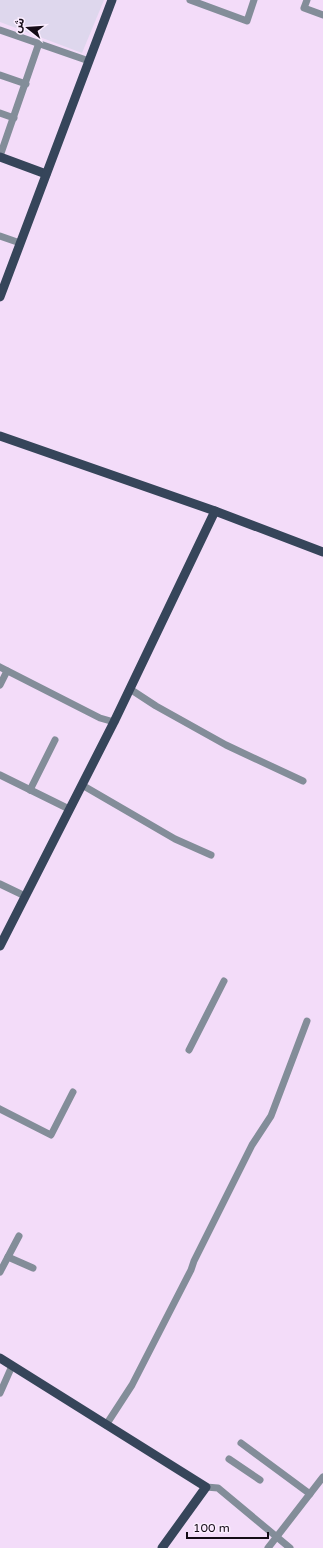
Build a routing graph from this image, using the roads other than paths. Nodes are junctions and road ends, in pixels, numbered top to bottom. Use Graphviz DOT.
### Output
graph roads {
  1 [pos="112,0"];
  2 [pos="190,0"];
  3 [pos="254,0"];
  4 [pos="307,0"];
  5 [pos="323,15"];
  6 [pos="0,30"];
  7 [pos="39,43"];
  8 [pos="89,61"];
  9 [pos="0,75"];
  10 [pos="26,84"];
  11 [pos="0,113"];
  12 [pos="14,118"];
  13 [pos="0,157"];
  14 [pos="46,174"];
  15 [pos="0,236"];
  16 [pos="20,243"];
  17 [pos="0,297"];
  18 [pos="0,436"];
  19 [pos="215,511"];
  20 [pos="323,552"];
  21 [pos="0,667"];
  22 [pos="7,671"];
  23 [pos="0,685"];
  24 [pos="130,689"];
  25 [pos="114,722"];
  26 [pos="56,740"];
  27 [pos="0,775"];
  28 [pos="303,781"];
  29 [pos="82,785"];
  30 [pos="30,790"];
  31 [pos="70,809"];
  32 [pos="212,855"];
  33 [pos="0,884"];
  34 [pos="25,896"];
  35 [pos="0,946"];
  36 [pos="224,981"];
  37 [pos="307,1021"];
  38 [pos="189,1050"];
  39 [pos="73,1092"];
  40 [pos="0,1109"];
  41 [pos="19,1236"];
  42 [pos="8,1257"];
  43 [pos="33,1268"];
  44 [pos="0,1272"];
  45 [pos="0,1358"];
  46 [pos="12,1366"];
  47 [pos="1,1391"];
  48 [pos="106,1425"];
  49 [pos="241,1443"];
  50 [pos="229,1458"];
  51 [pos="323,1477"];
  52 [pos="260,1480"];
  53 [pos="206,1487"];
  54 [pos="310,1494"];
  55 [pos="277,1537"];
  56 [pos="162,1548"];
  57 [pos="268,1548"];
  58 [pos="290,1548"];
  1 -- 8 [label="main road"];
  2 -- 3 [label="street"];
  4 -- 5 [label="street"];
  6 -- 7 [label="street"];
  7 -- 8 [label="street"];
  7 -- 10 [label="street"];
  8 -- 14 [label="main road"];
  9 -- 10 [label="street"];
  10 -- 12 [label="street"];
  11 -- 12 [label="street"];
  12 -- 13 [label="street"];
  13 -- 14 [label="main road"];
  14 -- 16 [label="main road"];
  15 -- 16 [label="street"];
  16 -- 17 [label="main road"];
  18 -- 19 [label="main road"];
  19 -- 20 [label="main road"];
  19 -- 24 [label="main road"];
  21 -- 22 [label="street"];
  22 -- 23 [label="street"];
  22 -- 25 [label="street"];
  24 -- 25 [label="main road"];
  24 -- 28 [label="street"];
  25 -- 29 [label="main road"];
  26 -- 30 [label="street"];
  27 -- 30 [label="street"];
  29 -- 31 [label="main road"];
  29 -- 32 [label="street"];
  30 -- 31 [label="street"];
  31 -- 34 [label="main road"];
  33 -- 34 [label="street"];
  34 -- 35 [label="main road"];
  36 -- 38 [label="street"];
  37 -- 48 [label="street"];
  39 -- 40 [label="street"];
  41 -- 42 [label="street"];
  42 -- 43 [label="street"];
  42 -- 44 [label="street"];
  45 -- 46 [label="main road"];
  46 -- 47 [label="street"];
  46 -- 48 [label="main road"];
  48 -- 53 [label="main road"];
  49 -- 54 [label="street"];
  50 -- 52 [label="street"];
  51 -- 54 [label="street"];
  53 -- 55 [label="street"];
  53 -- 56 [label="main road"];
  54 -- 55 [label="street"];
  55 -- 57 [label="street"];
  55 -- 58 [label="street"];
}
